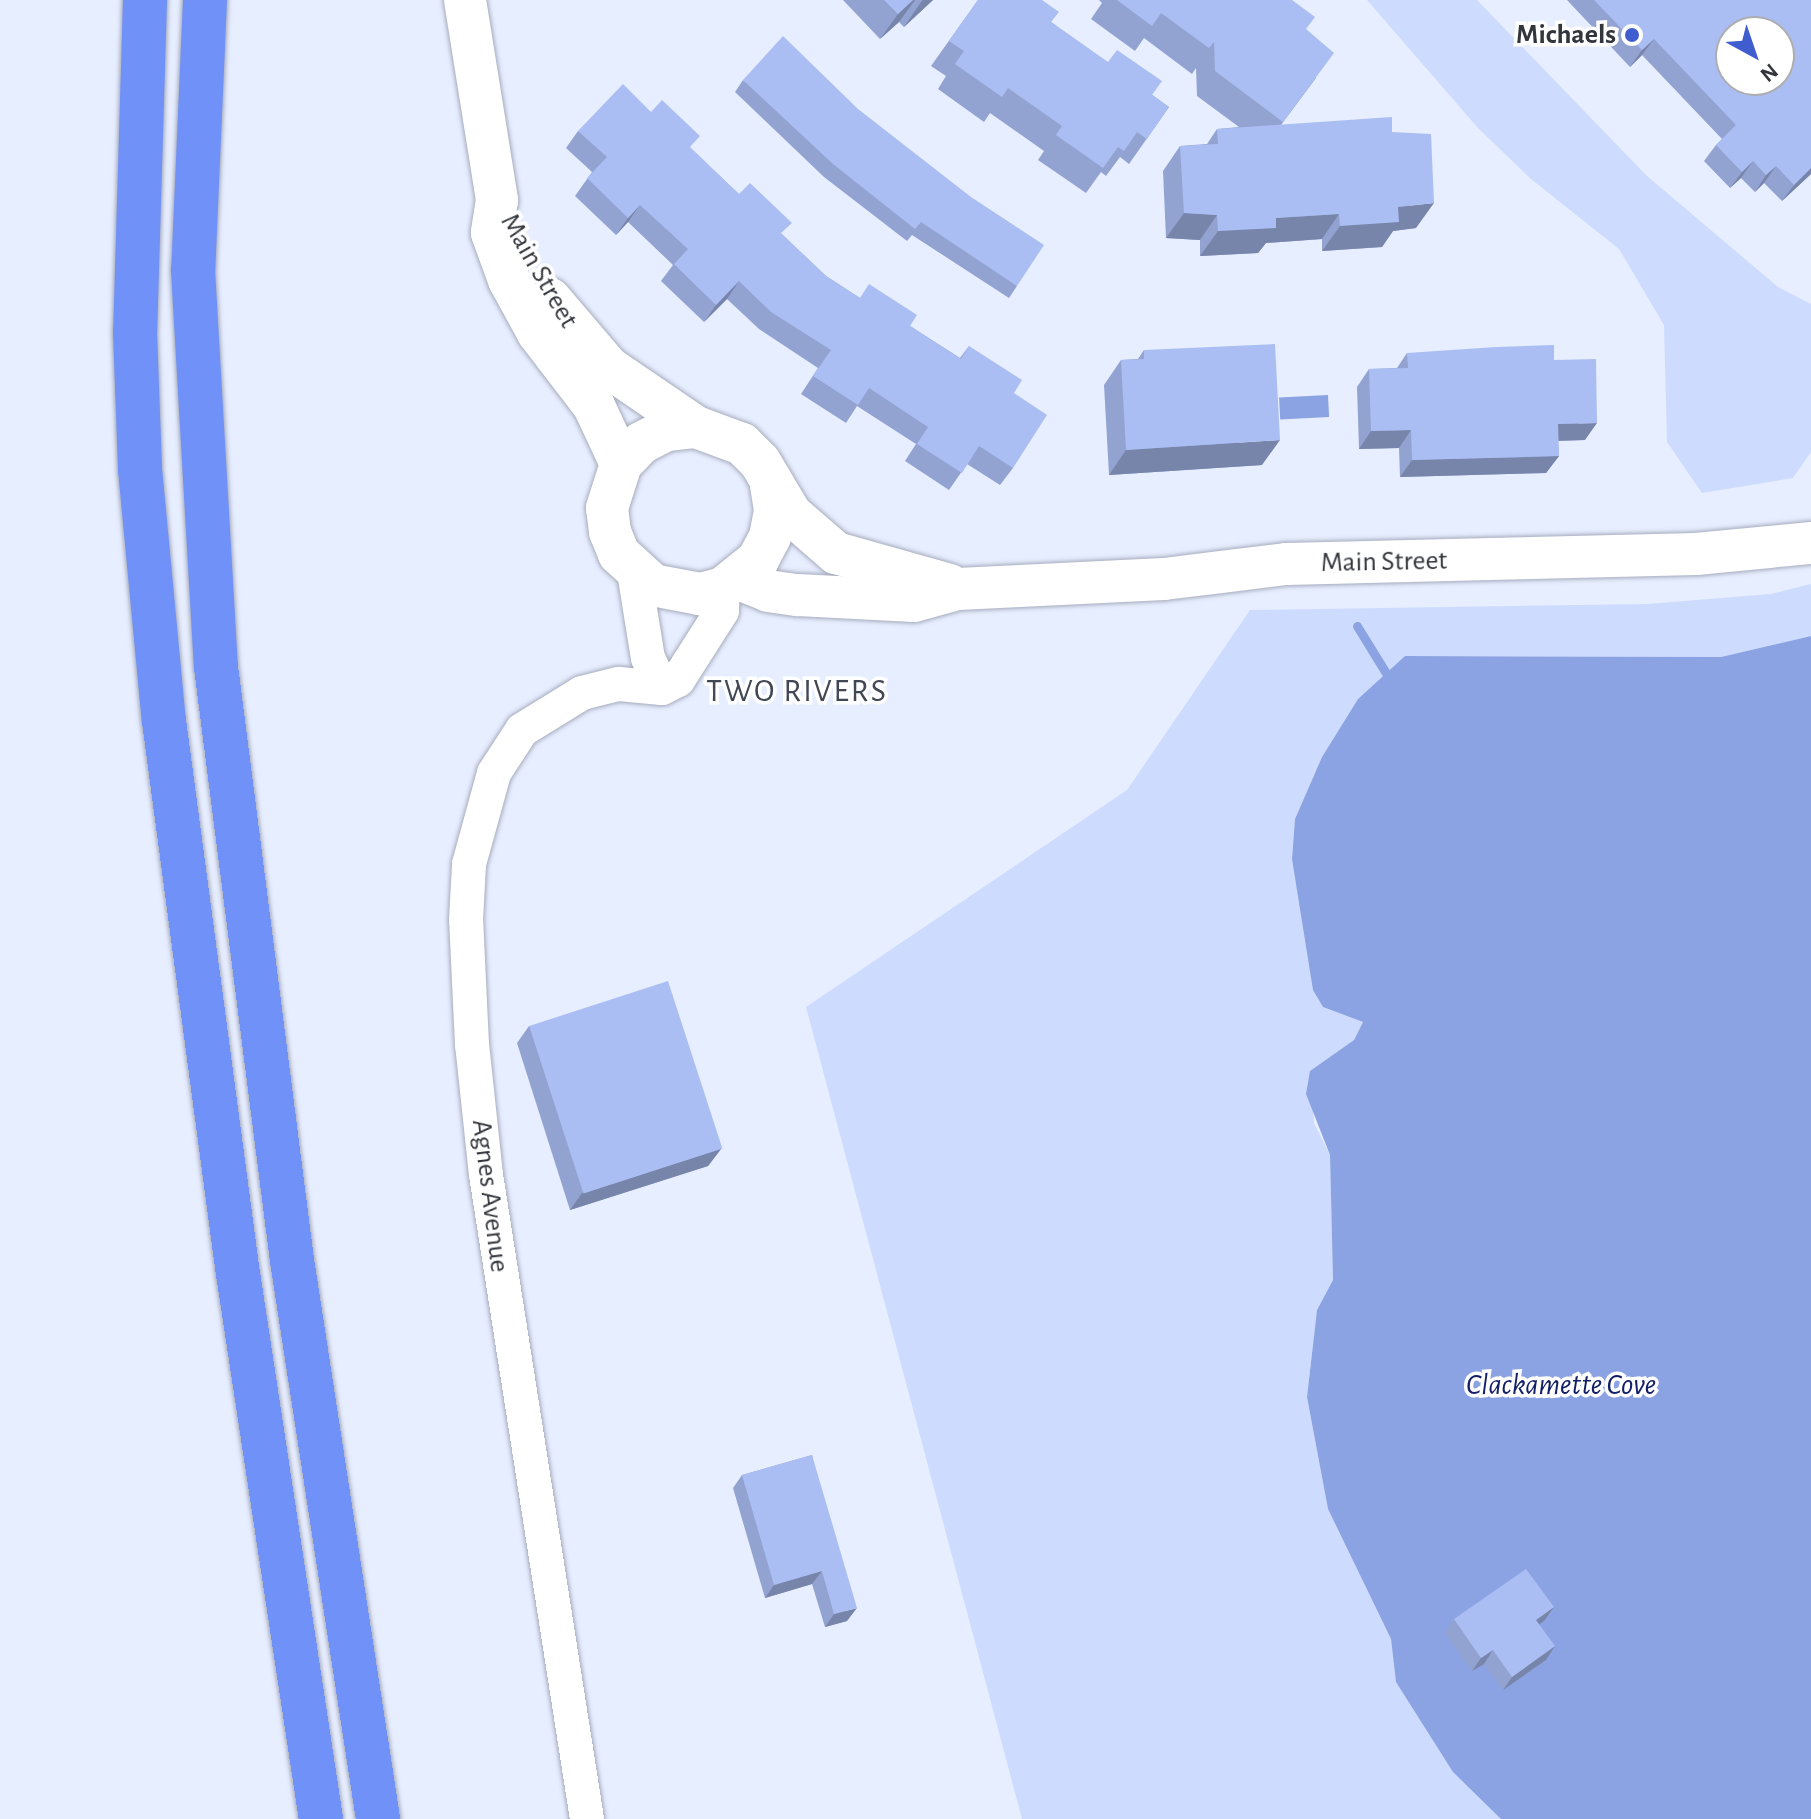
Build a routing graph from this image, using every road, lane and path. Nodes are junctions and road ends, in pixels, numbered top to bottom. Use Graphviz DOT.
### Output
graph roads {
  1 [pos="145,0"];
  2 [pos="205,0"];
  3 [pos="465,0"];
  4 [pos="497,200"];
  5 [pos="696,427"];
  6 [pos="621,464"];
  7 [pos="771,485"];
  8 [pos="1811,543"];
  9 [pos="634,572"];
  10 [pos="731,583"];
  11 [pos="958,589"];
  12 [pos="662,688"];
  13 [pos="321,1819"];
  14 [pos="378,1819"];
  15 [pos="587,1819"];
  1 -- 13 [label="highway"];
  2 -- 14 [label="highway"];
  3 -- 4 [label="street, Main Street"];
  4 -- 5 [label="street, Main Street"];
  4 -- 6 [label="street, Main Street"];
  5 -- 6 [label="street"];
  5 -- 7 [label="street, Main Street"];
  6 -- 9 [label="street"];
  7 -- 10 [label="street"];
  7 -- 11 [label="street, Main Street"];
  8 -- 11 [label="street, Main Street"];
  9 -- 10 [label="street, Main Street"];
  9 -- 12 [label="street"];
  10 -- 11 [label="street, Main Street"];
  10 -- 12 [label="street"];
  12 -- 15 [label="street, Agnes Avenue"];
}
